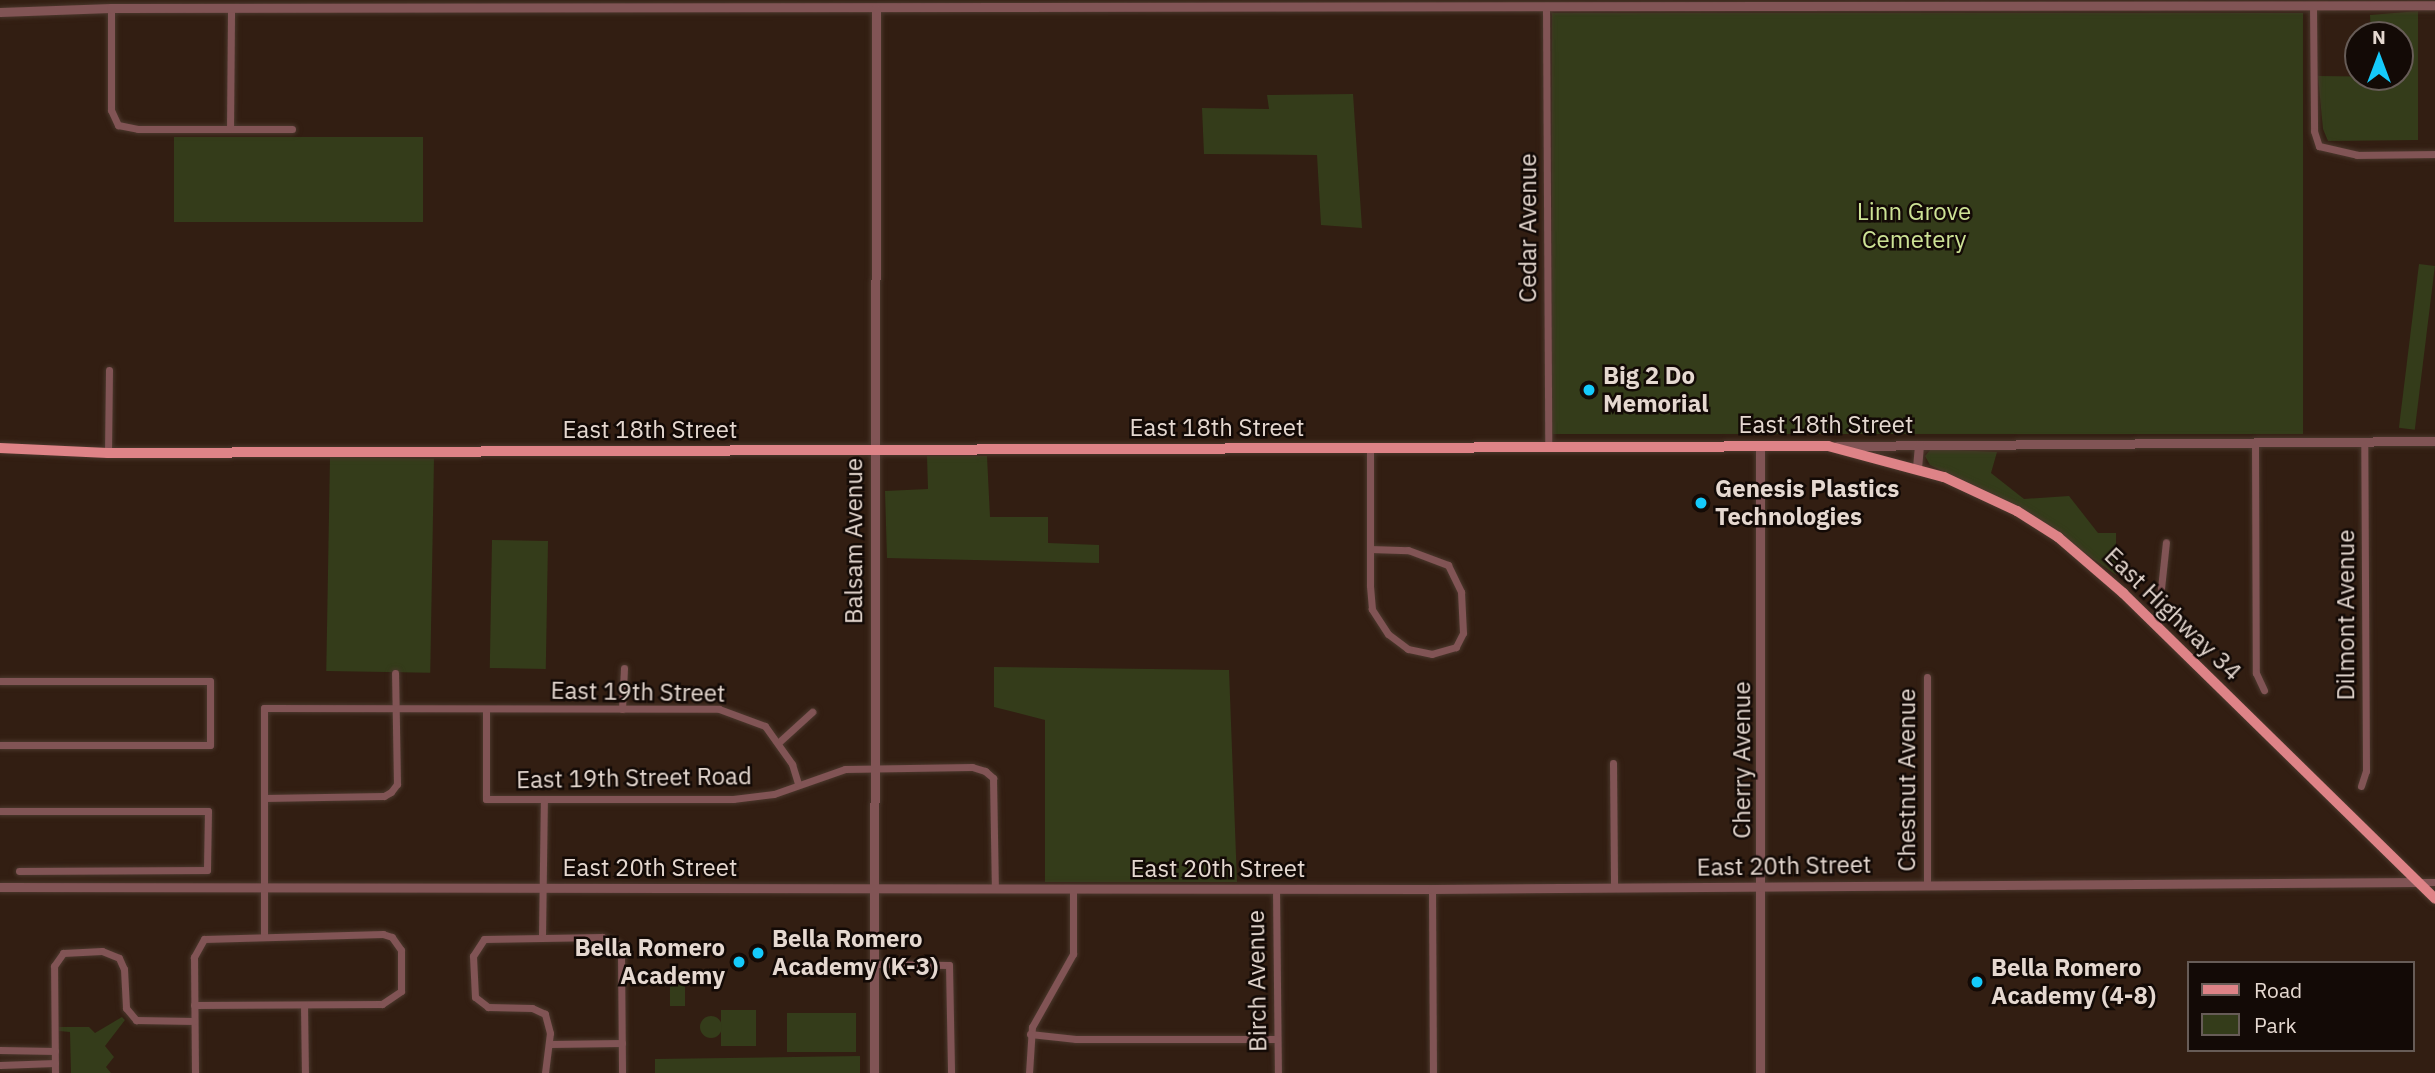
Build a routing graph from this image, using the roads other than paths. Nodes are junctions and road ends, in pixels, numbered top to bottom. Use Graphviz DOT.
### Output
graph roads {
  1 [pos="1318,4"];
  2 [pos="433,5"];
  3 [pos="2435,5"];
  4 [pos="2313,6"];
  5 [pos="111,8"];
  6 [pos="876,9"];
  7 [pos="1546,9"];
  8 [pos="231,11"];
  9 [pos="0,12"];
  10 [pos="230,129"];
  11 [pos="292,129"];
  12 [pos="2435,154"];
  13 [pos="109,370"];
  14 [pos="2435,441"];
  15 [pos="2364,442"];
  16 [pos="2255,443"];
  17 [pos="1919,445"];
  18 [pos="1760,446"];
  19 [pos="1828,446"];
  20 [pos="1548,447"];
  21 [pos="0,448"];
  22 [pos="1370,448"];
  23 [pos="873,450"];
  24 [pos="108,453"];
  25 [pos="1917,468"];
  26 [pos="2166,542"];
  27 [pos="1370,549"];
  28 [pos="2157,626"];
  29 [pos="624,668"];
  30 [pos="395,674"];
  31 [pos="1927,677"];
  32 [pos="0,681"];
  33 [pos="2264,690"];
  34 [pos="396,709"];
  35 [pos="486,709"];
  36 [pos="622,709"];
  37 [pos="812,712"];
  38 [pos="779,742"];
  39 [pos="0,744"];
  40 [pos="1613,764"];
  41 [pos="874,769"];
  42 [pos="798,784"];
  43 [pos="2361,786"];
  44 [pos="264,798"];
  45 [pos="544,800"];
  46 [pos="0,811"];
  47 [pos="19,871"];
  48 [pos="2417,882"];
  49 [pos="2435,882"];
  50 [pos="1927,884"];
  51 [pos="1762,885"];
  52 [pos="0,887"];
  53 [pos="263,887"];
  54 [pos="542,888"];
  55 [pos="873,888"];
  56 [pos="995,888"];
  57 [pos="1073,888"];
  58 [pos="1614,888"];
  59 [pos="1276,889"];
  60 [pos="1432,889"];
  61 [pos="2435,899"];
  62 [pos="264,935"];
  63 [pos="542,936"];
  64 [pos="873,964"];
  65 [pos="194,1005"];
  66 [pos="304,1005"];
  67 [pos="194,1021"];
  68 [pos="1030,1034"];
  69 [pos="1277,1039"];
  70 [pos="622,1043"];
  71 [pos="550,1044"];
  72 [pos="0,1051"];
  73 [pos="55,1051"];
  74 [pos="55,1063"];
  75 [pos="0,1065"];
  76 [pos="55,1073"];
  77 [pos="195,1073"];
  78 [pos="305,1073"];
  79 [pos="545,1073"];
  80 [pos="622,1073"];
  81 [pos="874,1073"];
  82 [pos="951,1073"];
  83 [pos="1029,1073"];
  84 [pos="1278,1073"];
  85 [pos="1433,1073"];
  86 [pos="1760,1073"];
  1 -- 6 [label="street"];
  1 -- 7 [label="street"];
  2 -- 6 [label="street"];
  2 -- 8 [label="street"];
  3 -- 4 [label="street"];
  4 -- 7 [label="street"];
  4 -- 12 [label="street"];
  5 -- 8 [label="street"];
  5 -- 9 [label="street"];
  5 -- 10 [label="street"];
  6 -- 23 [label="street, Balsam Avenue"];
  7 -- 20 [label="street, Cedar Avenue"];
  8 -- 10 [label="street"];
  10 -- 11 [label="street"];
  13 -- 24 [label="street"];
  14 -- 15 [label="street, East 18th Street"];
  15 -- 16 [label="street, East 18th Street"];
  15 -- 43 [label="street, Dilmont Avenue"];
  16 -- 17 [label="street, East 18th Street"];
  16 -- 33 [label="street"];
  17 -- 19 [label="street, East 18th Street"];
  17 -- 25 [label="street"];
  18 -- 19 [label="main road, East 18th Street"];
  18 -- 20 [label="main road, East 18th Street"];
  18 -- 51 [label="street, Cherry Avenue"];
  19 -- 25 [label="main road, East Highway 34"];
  20 -- 22 [label="main road, East 18th Street"];
  21 -- 24 [label="main road, East 18th Street"];
  22 -- 23 [label="main road, East 18th Street"];
  22 -- 27 [label="street"];
  23 -- 24 [label="main road, East 18th Street"];
  23 -- 41 [label="street, Balsam Avenue"];
  25 -- 28 [label="main road, East Highway 34"];
  26 -- 28 [label="street"];
  27 -- 27 [label="street"];
  28 -- 48 [label="main road, East Highway 34"];
  29 -- 36 [label="street"];
  30 -- 34 [label="street"];
  31 -- 50 [label="street, Chestnut Avenue"];
  32 -- 39 [label="street"];
  34 -- 35 [label="street, East 19th Street"];
  34 -- 44 [label="street"];
  34 -- 44 [label="street, East 19th Street"];
  35 -- 36 [label="street, East 19th Street"];
  35 -- 45 [label="street, East 19th Street Road"];
  36 -- 38 [label="street, East 19th Street"];
  37 -- 38 [label="street"];
  38 -- 42 [label="street, East 19th Street"];
  40 -- 58 [label="street"];
  41 -- 42 [label="street, East 19th Street Road"];
  41 -- 55 [label="street, Balsam Avenue"];
  41 -- 56 [label="street"];
  42 -- 45 [label="street, East 19th Street Road"];
  44 -- 53 [label="street"];
  45 -- 54 [label="street"];
  46 -- 47 [label="street"];
  48 -- 49 [label="street, East 20th Street"];
  48 -- 50 [label="street, East 20th Street"];
  48 -- 61 [label="main road, East Highway 34"];
  50 -- 51 [label="street, East 20th Street"];
  51 -- 58 [label="street, East 20th Street"];
  51 -- 86 [label="street, Cherry Avenue"];
  52 -- 53 [label="street, East 20th Street"];
  53 -- 54 [label="street, East 20th Street"];
  53 -- 62 [label="street"];
  54 -- 55 [label="street, East 20th Street"];
  54 -- 63 [label="street"];
  55 -- 56 [label="street, East 20th Street"];
  55 -- 64 [label="street, Balsam Avenue"];
  56 -- 57 [label="street, East 20th Street"];
  57 -- 59 [label="street, East 20th Street"];
  57 -- 68 [label="street"];
  58 -- 60 [label="street, East 20th Street"];
  59 -- 60 [label="street, East 20th Street"];
  59 -- 69 [label="street, Birch Avenue"];
  60 -- 85 [label="street"];
  62 -- 65 [label="street"];
  62 -- 66 [label="street"];
  63 -- 70 [label="street"];
  63 -- 71 [label="street"];
  64 -- 81 [label="street, Balsam Avenue"];
  64 -- 82 [label="street"];
  65 -- 66 [label="street"];
  65 -- 67 [label="street"];
  66 -- 78 [label="street"];
  67 -- 73 [label="street"];
  67 -- 77 [label="street"];
  68 -- 69 [label="street"];
  68 -- 83 [label="street"];
  69 -- 84 [label="street, Birch Avenue"];
  70 -- 71 [label="street"];
  70 -- 80 [label="street"];
  71 -- 79 [label="street"];
  72 -- 73 [label="street"];
  73 -- 74 [label="street"];
  74 -- 75 [label="street"];
  74 -- 76 [label="street"];
}
